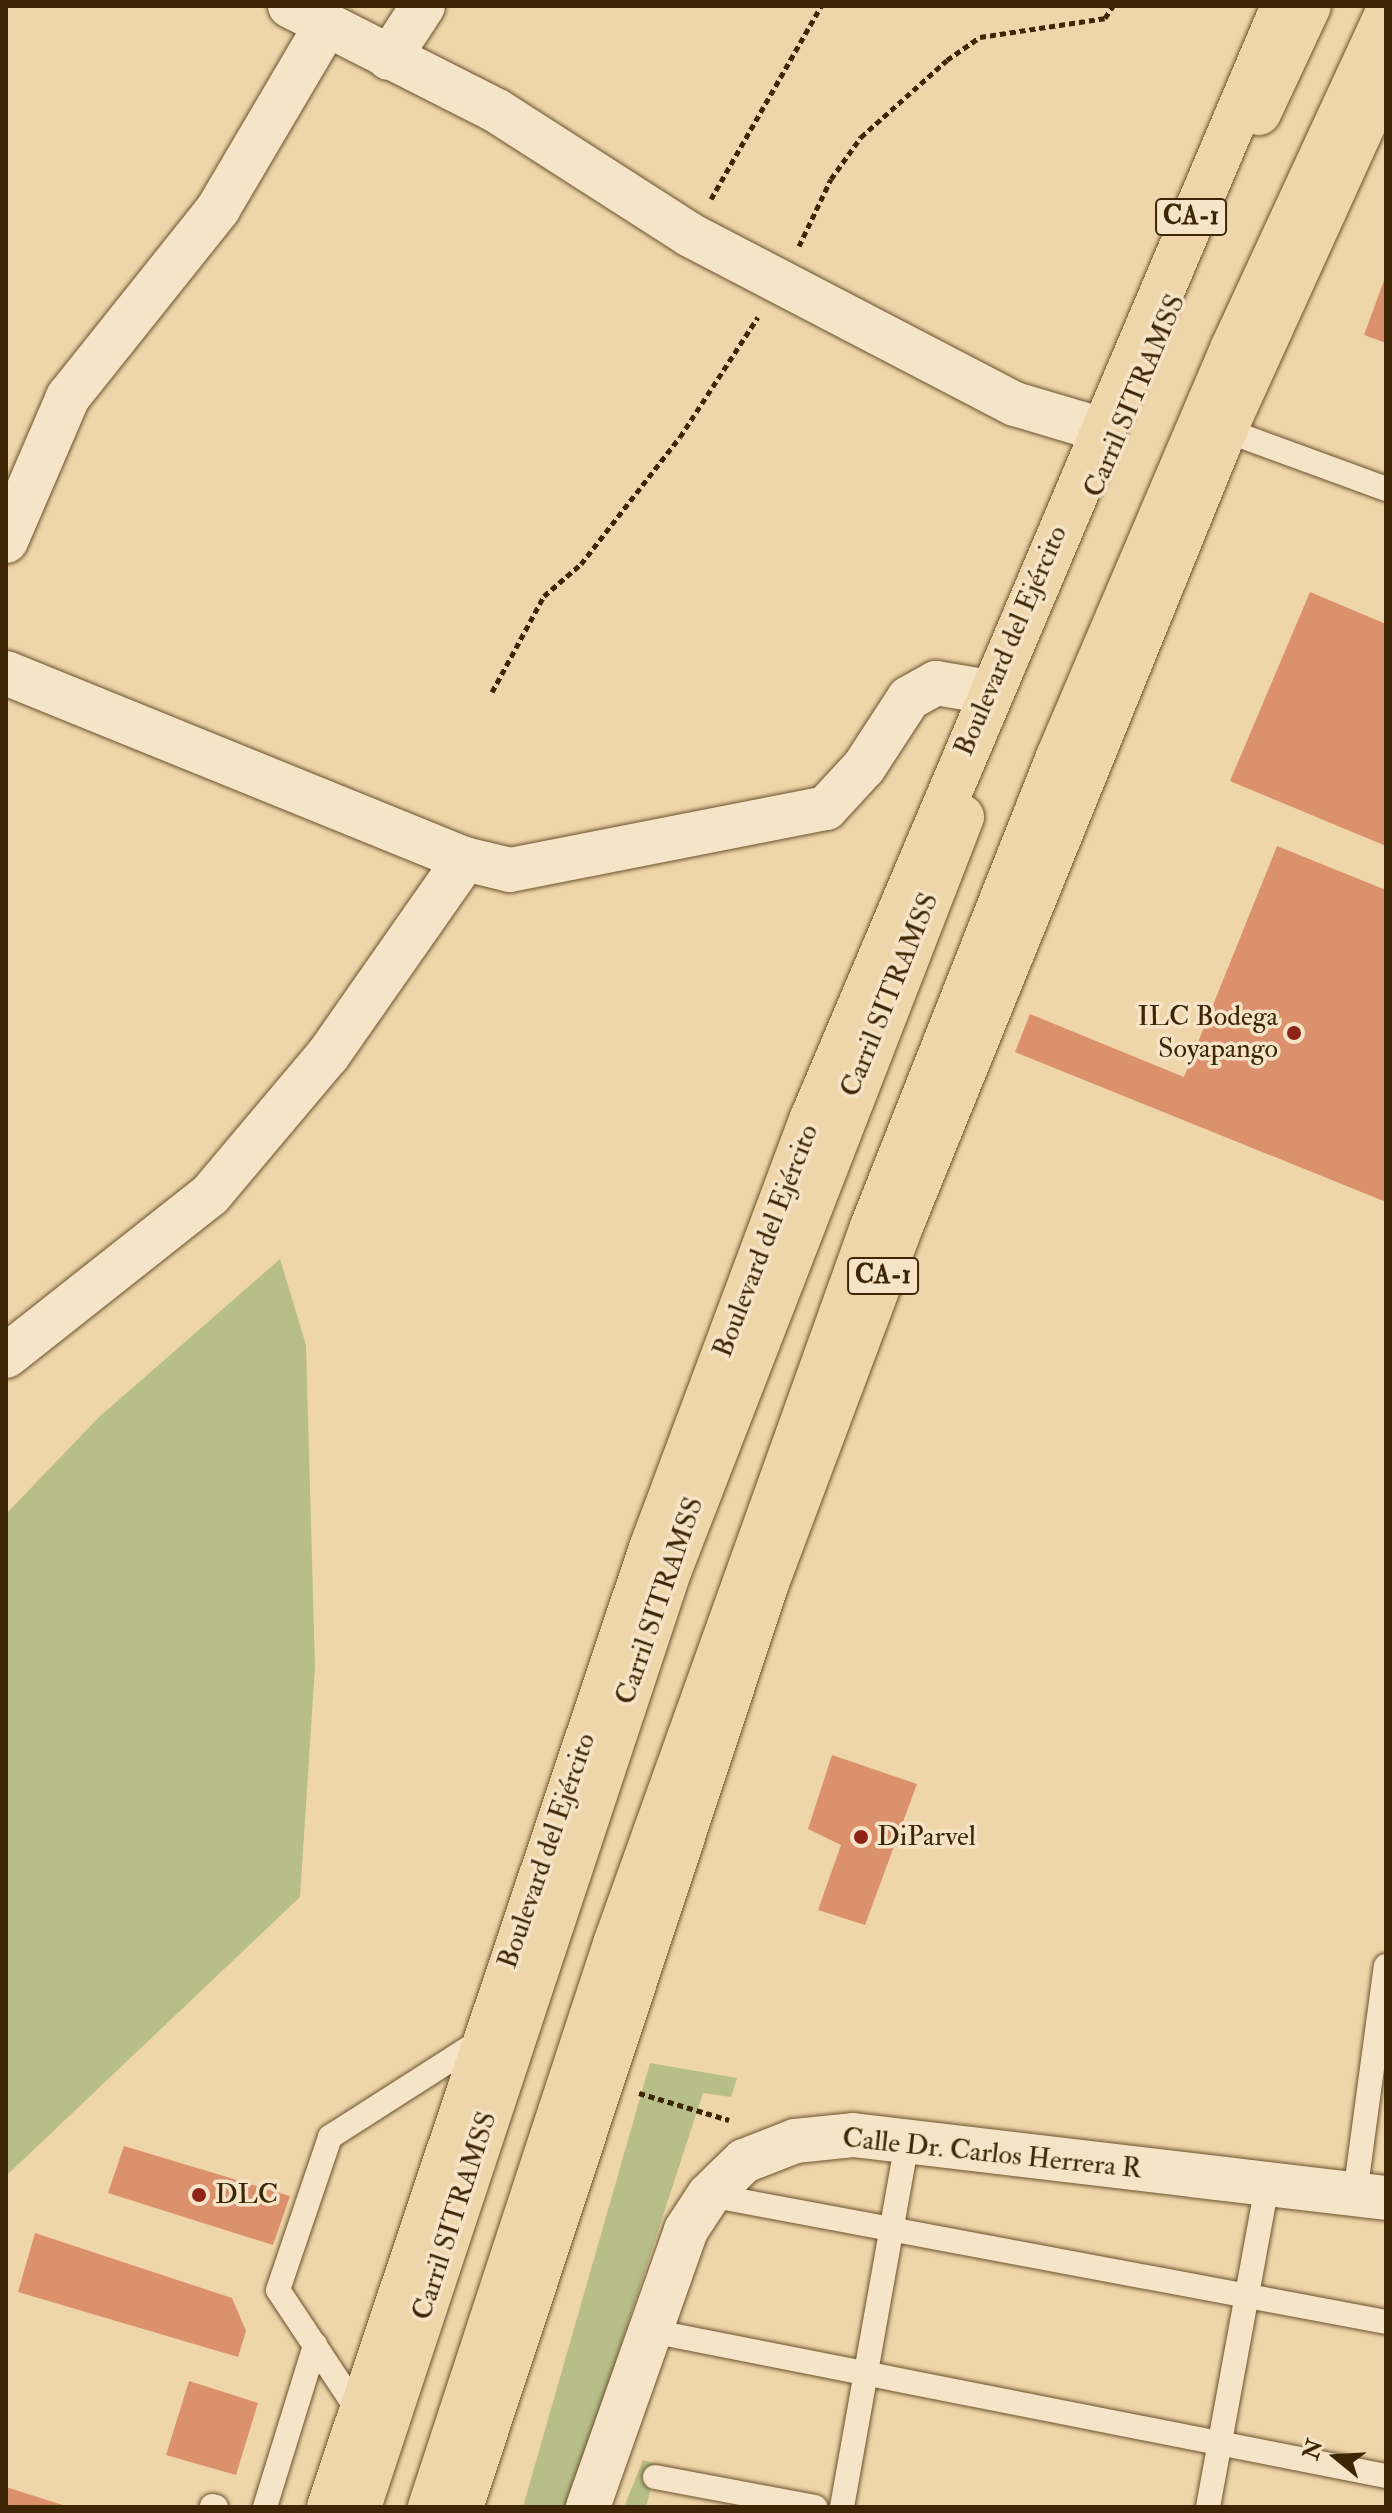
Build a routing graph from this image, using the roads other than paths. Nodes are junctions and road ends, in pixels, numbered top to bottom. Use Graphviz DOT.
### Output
graph roads {
  1 [pos="423,6"];
  2 [pos="1283,6"];
  3 [pos="1309,6"];
  4 [pos="1386,15"];
  5 [pos="307,16"];
  6 [pos="389,58"];
  7 [pos="1386,75"];
  8 [pos="1099,429"];
  9 [pos="1225,430"];
  10 [pos="1386,489"];
  11 [pos="6,541"];
  12 [pos="6,673"];
  13 [pos="989,692"];
  14 [pos="465,859"];
  15 [pos="6,1356"];
  16 [pos="549,1923"];
  17 [pos="615,1944"];
  18 [pos="1386,1966"];
  19 [pos="483,2039"];
  20 [pos="482,2134"];
  21 [pos="907,2142"];
  22 [pos="546,2155"];
  23 [pos="1267,2184"];
  24 [pos="709,2195"];
  25 [pos="1370,2196"];
  26 [pos="892,2229"];
  27 [pos="1246,2296"];
  28 [pos="1386,2322"];
  29 [pos="651,2331"];
  30 [pos="315,2345"];
  31 [pos="866,2373"];
  32 [pos="359,2412"];
  33 [pos="1219,2443"];
  34 [pos="1386,2476"];
  35 [pos="655,2477"];
  36 [pos="265,2507"];
  37 [pos="329,2507"];
  38 [pos="359,2507"];
  39 [pos="430,2507"];
  40 [pos="461,2507"];
  41 [pos="588,2507"];
  42 [pos="815,2507"];
  43 [pos="842,2507"];
  44 [pos="1208,2507"];
  1 -- 6 [label="street"];
  2 -- 8 [label="main road, Boulevard del Ejército / CA-1"];
  3 -- 16 [label="main road, Carril SITRAMSS"];
  4 -- 17 [label="main road"];
  5 -- 6 [label="street"];
  5 -- 11 [label="street"];
  6 -- 8 [label="street"];
  7 -- 9 [label="main road, CA-1"];
  8 -- 13 [label="main road, Boulevard del Ejército / CA-1"];
  9 -- 10 [label="lane"];
  9 -- 40 [label="main road, CA-1"];
  12 -- 14 [label="street"];
  13 -- 14 [label="street"];
  13 -- 19 [label="main road, Boulevard del Ejército / CA-1"];
  14 -- 15 [label="street"];
  16 -- 17 [label="main road"];
  16 -- 20 [label="main road, Carril SITRAMSS"];
  17 -- 22 [label="main road"];
  18 -- 25 [label="lane"];
  19 -- 30 [label="lane"];
  19 -- 32 [label="main road, Boulevard del Ejército / CA-1"];
  20 -- 22 [label="main road"];
  20 -- 38 [label="main road, Carril SITRAMSS"];
  21 -- 23 [label="street, Calle Dr. Carlos Herrera R"];
  21 -- 24 [label="street, Calle Dr. Carlos Herrera R"];
  21 -- 26 [label="lane"];
  22 -- 39 [label="main road"];
  23 -- 25 [label="street, Calle Dr. Carlos Herrera R"];
  23 -- 27 [label="lane"];
  24 -- 26 [label="lane"];
  24 -- 29 [label="street, Calle Dr. Carlos Herrera R"];
  26 -- 27 [label="lane"];
  26 -- 31 [label="lane"];
  27 -- 28 [label="lane"];
  27 -- 33 [label="lane"];
  29 -- 31 [label="lane"];
  29 -- 41 [label="street, Calle Dr. Carlos Herrera R"];
  30 -- 32 [label="lane"];
  30 -- 36 [label="lane"];
  31 -- 33 [label="lane"];
  31 -- 43 [label="lane"];
  32 -- 37 [label="main road, Boulevard del Ejército / CA-1"];
  33 -- 34 [label="lane"];
  33 -- 44 [label="lane"];
  35 -- 42 [label="lane"];
}
